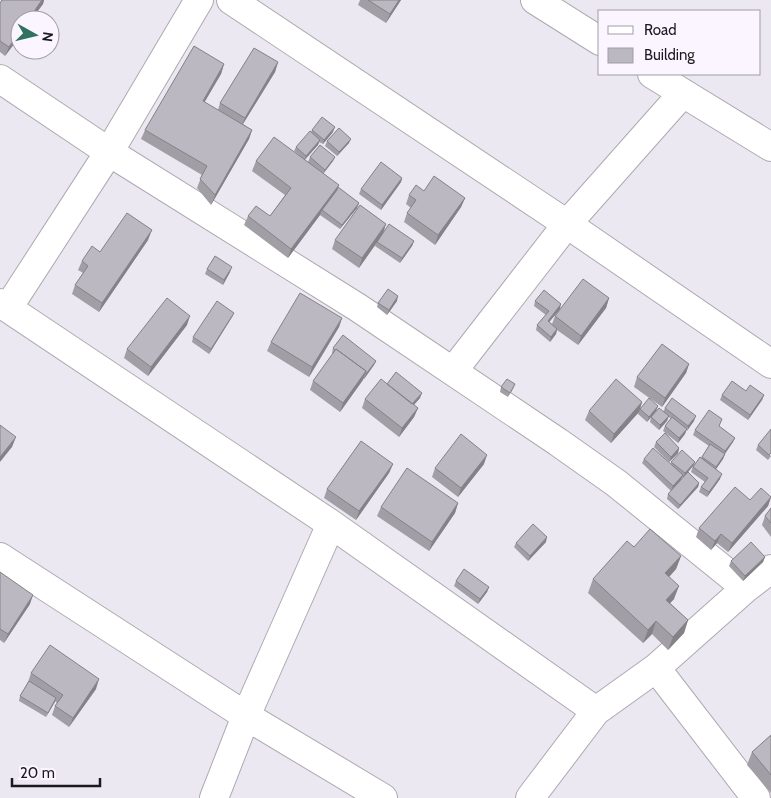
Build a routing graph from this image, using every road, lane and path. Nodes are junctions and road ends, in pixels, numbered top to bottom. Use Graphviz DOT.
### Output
graph roads {
  1 [pos="199,0"];
  2 [pos="231,0"];
  3 [pos="535,0"];
  4 [pos="598,40"];
  5 [pos="654,75"];
  6 [pos="0,79"];
  7 [pos="683,93"];
  8 [pos="771,147"];
  9 [pos="108,152"];
  10 [pos="567,224"];
  11 [pos="4,306"];
  12 [pos="771,364"];
  13 [pos="452,371"];
  14 [pos="331,524"];
  15 [pos="0,556"];
  16 [pos="771,569"];
  17 [pos="746,588"];
  18 [pos="656,668"];
  19 [pos="596,711"];
  20 [pos="246,716"];
  21 [pos="214,798"];
  22 [pos="383,798"];
  23 [pos="530,798"];
  24 [pos="756,798"];
  1 -- 9 [label="street"];
  2 -- 10 [label="street"];
  3 -- 4 [label="street"];
  5 -- 7 [label="street"];
  6 -- 9 [label="street"];
  7 -- 8 [label="street"];
  7 -- 10 [label="street"];
  9 -- 11 [label="street"];
  9 -- 13 [label="street"];
  10 -- 12 [label="street"];
  10 -- 13 [label="street"];
  11 -- 14 [label="street"];
  13 -- 17 [label="street"];
  14 -- 19 [label="street"];
  14 -- 20 [label="street"];
  15 -- 20 [label="street"];
  16 -- 17 [label="street"];
  17 -- 18 [label="street"];
  18 -- 19 [label="street"];
  18 -- 24 [label="street"];
  19 -- 23 [label="street"];
  20 -- 21 [label="street"];
  20 -- 22 [label="street"];
}
